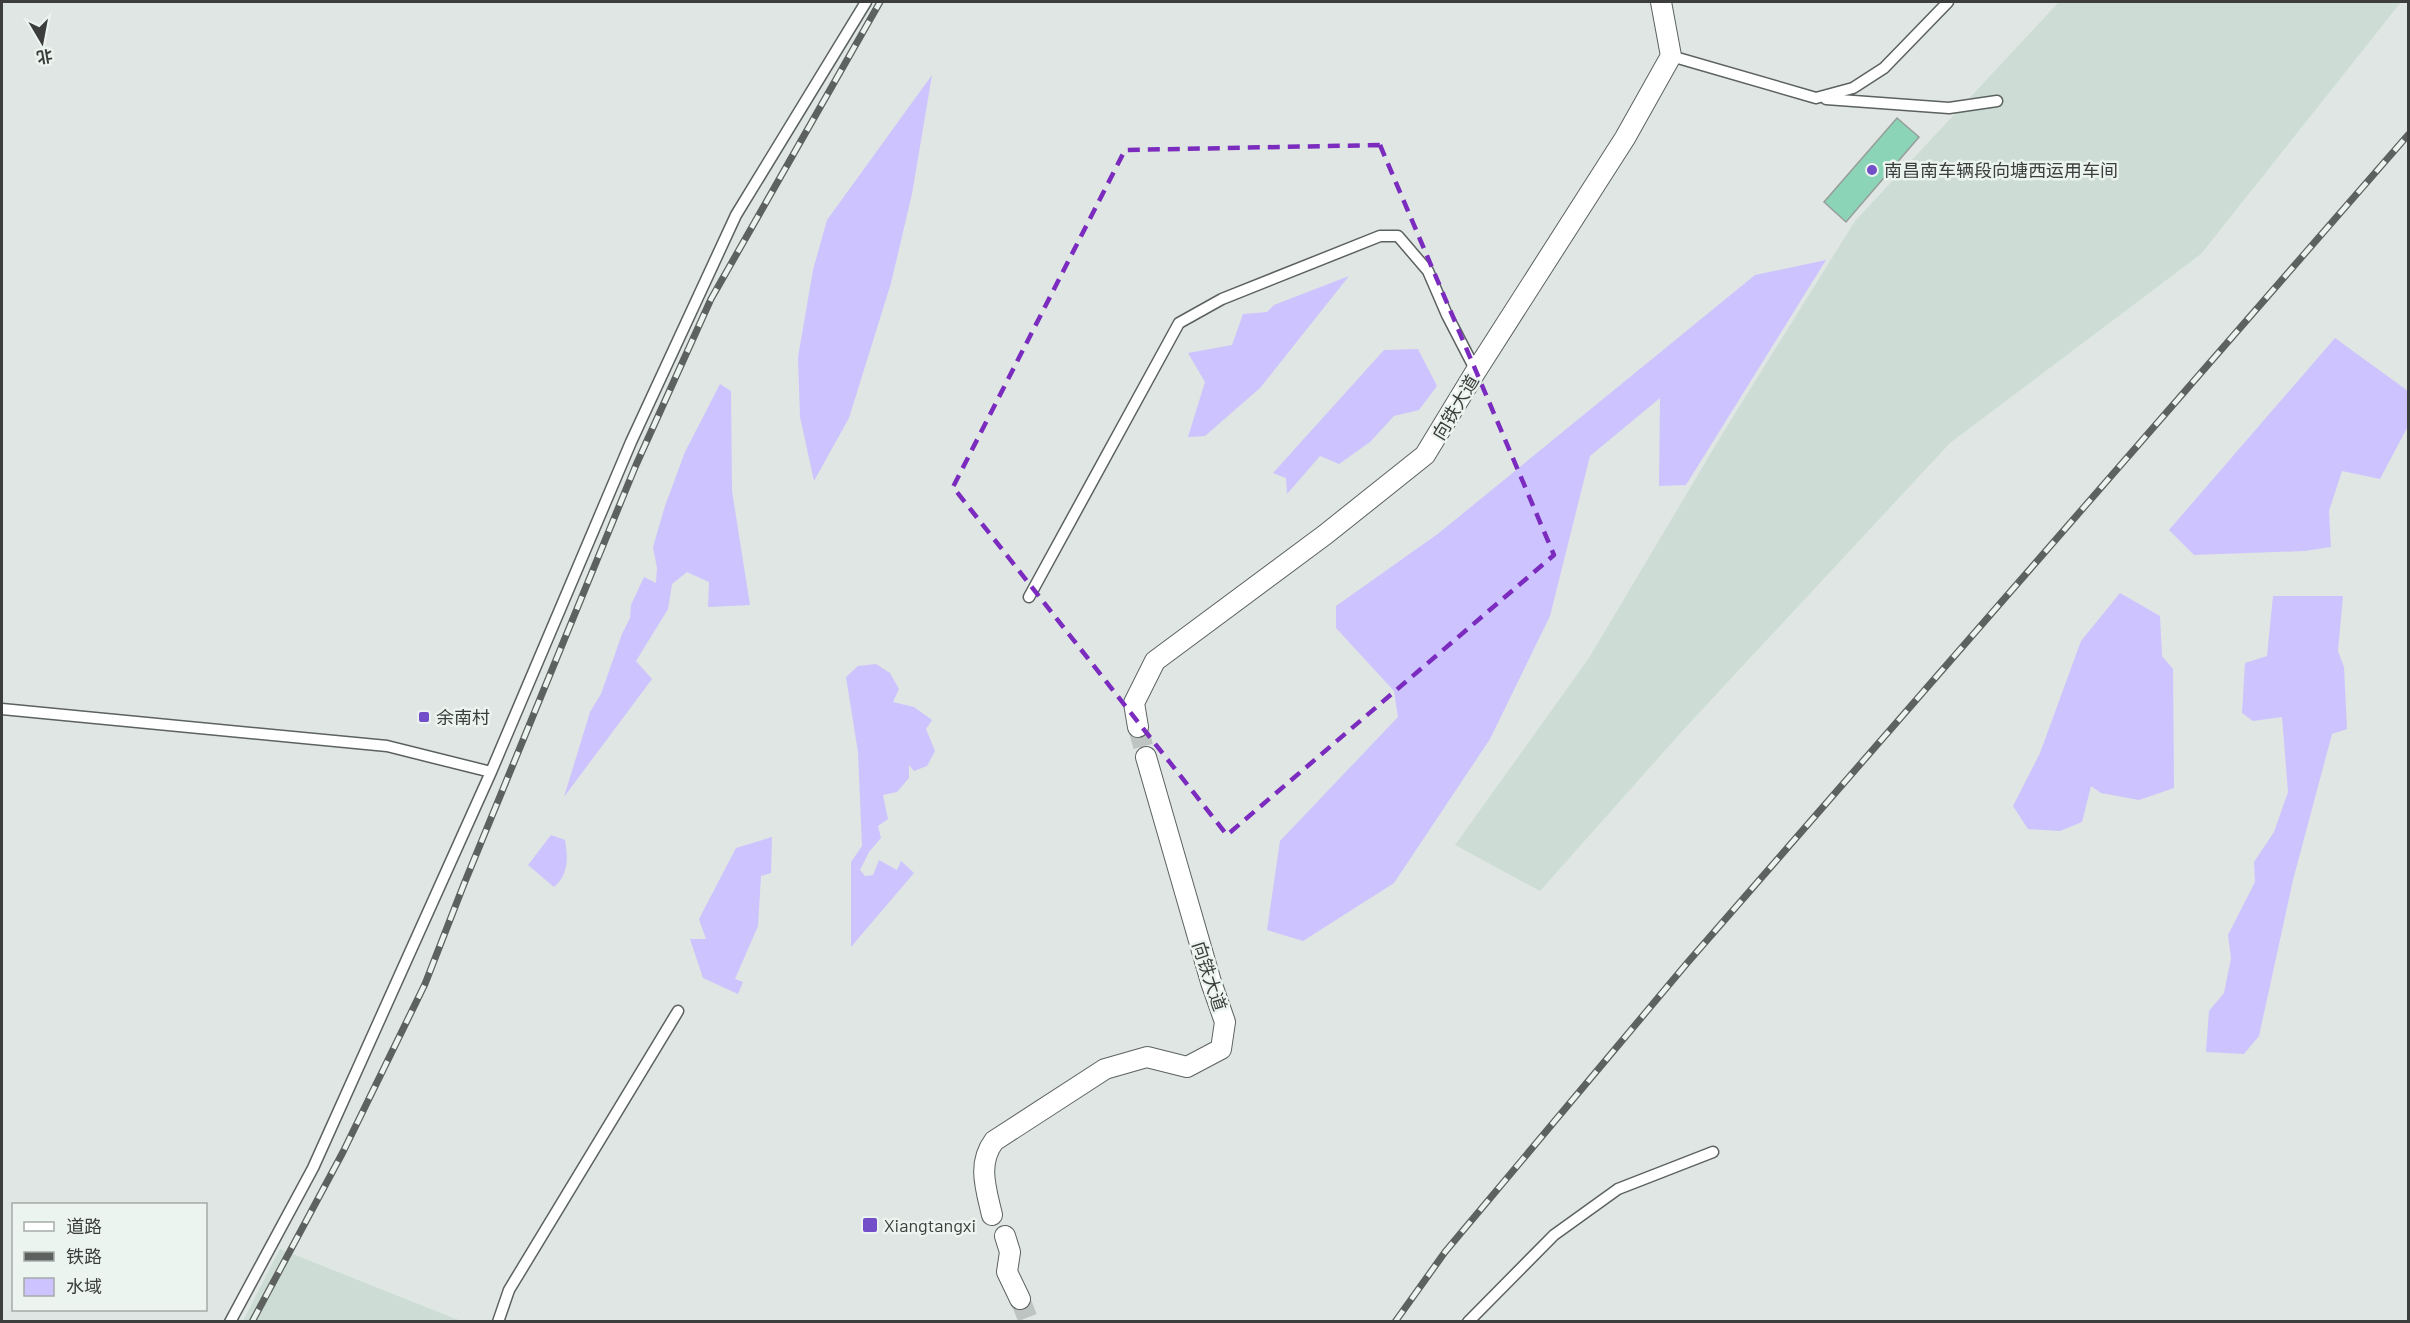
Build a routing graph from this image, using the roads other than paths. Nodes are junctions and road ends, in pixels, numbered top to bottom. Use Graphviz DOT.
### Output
graph roads {
  1 [pos="866,2"];
  2 [pos="1661,2"];
  3 [pos="1948,2"];
  4 [pos="1671,56"];
  5 [pos="1816,98"];
  6 [pos="1997,101"];
  7 [pos="1476,371"];
  8 [pos="1029,597"];
  9 [pos="2,710"];
  10 [pos="1138,727"];
  11 [pos="1146,757"];
  12 [pos="491,772"];
  13 [pos="678,1011"];
  14 [pos="1713,1152"];
  15 [pos="992,1215"];
  16 [pos="1005,1236"];
  17 [pos="1020,1299"];
  18 [pos="230,1322"];
  19 [pos="498,1322"];
  20 [pos="1468,1322"];
  1 -- 12 [label="lane"];
  2 -- 4 [label="street"];
  3 -- 5 [label="lane"];
  4 -- 5 [label="lane"];
  4 -- 7 [label="street, 向铁大道"];
  5 -- 6 [label="lane"];
  7 -- 8 [label="lane"];
  7 -- 10 [label="street, 向铁大道"];
  9 -- 12 [label="lane"];
  11 -- 15 [label="street, 向铁大道"];
  12 -- 18 [label="lane"];
  13 -- 19 [label="lane"];
  14 -- 20 [label="lane"];
  16 -- 17 [label="street"];
}
